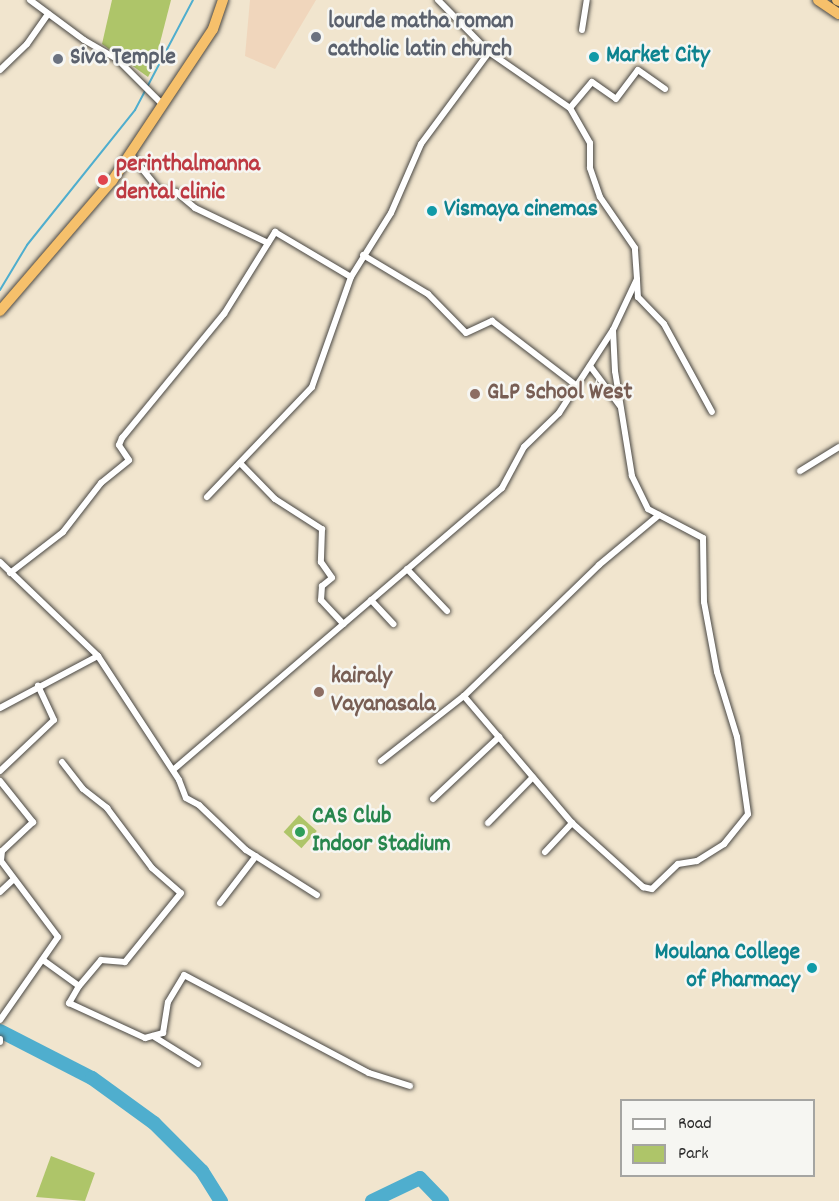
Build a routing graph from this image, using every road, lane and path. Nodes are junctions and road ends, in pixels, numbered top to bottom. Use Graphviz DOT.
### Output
graph roads {
  1 [pos="30,0"];
  2 [pos="223,0"];
  3 [pos="438,0"];
  4 [pos="587,0"];
  5 [pos="818,0"];
  6 [pos="48,14"];
  7 [pos="839,14"];
  8 [pos="582,30"];
  9 [pos="489,52"];
  10 [pos="0,70"];
  11 [pos="666,89"];
  12 [pos="165,107"];
  13 [pos="570,108"];
  14 [pos="131,155"];
  15 [pos="268,243"];
  16 [pos="363,255"];
  17 [pos="351,277"];
  18 [pos="637,279"];
  19 [pos="0,311"];
  20 [pos="614,330"];
  21 [pos="590,366"];
  22 [pos="577,386"];
  23 [pos="622,409"];
  24 [pos="712,412"];
  25 [pos="839,447"];
  26 [pos="240,463"];
  27 [pos="800,471"];
  28 [pos="207,497"];
  29 [pos="659,515"];
  30 [pos="0,562"];
  31 [pos="408,569"];
  32 [pos="10,573"];
  33 [pos="371,600"];
  34 [pos="447,611"];
  35 [pos="343,624"];
  36 [pos="393,624"];
  37 [pos="98,656"];
  38 [pos="39,686"];
  39 [pos="464,696"];
  40 [pos="0,708"];
  41 [pos="499,737"];
  42 [pos="381,761"];
  43 [pos="62,762"];
  44 [pos="173,770"];
  45 [pos="0,771"];
  46 [pos="533,777"];
  47 [pos="0,781"];
  48 [pos="433,799"];
  49 [pos="488,823"];
  50 [pos="572,823"];
  51 [pos="545,852"];
  52 [pos="256,856"];
  53 [pos="14,879"];
  54 [pos="0,892"];
  55 [pos="317,895"];
  56 [pos="220,903"];
  57 [pos="43,960"];
  58 [pos="79,986"];
  59 [pos="0,1020"];
  60 [pos="153,1036"];
  61 [pos="198,1064"];
  62 [pos="410,1086"];
  1 -- 6 [label="street"];
  2 -- 12 [label="highway"];
  3 -- 9 [label="street"];
  4 -- 8 [label="street"];
  5 -- 7 [label="highway"];
  6 -- 10 [label="street"];
  6 -- 12 [label="street"];
  9 -- 13 [label="street"];
  9 -- 16 [label="street"];
  11 -- 13 [label="street"];
  12 -- 14 [label="highway"];
  13 -- 18 [label="street"];
  14 -- 15 [label="street"];
  14 -- 19 [label="highway"];
  15 -- 17 [label="street"];
  15 -- 32 [label="street"];
  16 -- 17 [label="street"];
  16 -- 22 [label="street"];
  17 -- 26 [label="street"];
  18 -- 20 [label="street"];
  18 -- 24 [label="street"];
  20 -- 21 [label="street"];
  20 -- 23 [label="street"];
  21 -- 22 [label="street"];
  21 -- 23 [label="street"];
  22 -- 31 [label="street"];
  23 -- 29 [label="street"];
  25 -- 27 [label="street"];
  26 -- 28 [label="street"];
  26 -- 35 [label="street"];
  29 -- 39 [label="street"];
  29 -- 50 [label="street"];
  30 -- 32 [label="street"];
  31 -- 33 [label="street"];
  31 -- 34 [label="street"];
  32 -- 37 [label="street"];
  33 -- 35 [label="street"];
  33 -- 36 [label="street"];
  35 -- 44 [label="street"];
  37 -- 38 [label="street"];
  37 -- 44 [label="street"];
  38 -- 40 [label="street"];
  38 -- 45 [label="street"];
  39 -- 41 [label="street"];
  39 -- 42 [label="street"];
  41 -- 46 [label="street"];
  41 -- 48 [label="street"];
  43 -- 58 [label="street"];
  44 -- 52 [label="street"];
  46 -- 49 [label="street"];
  46 -- 50 [label="street"];
  47 -- 53 [label="street"];
  50 -- 51 [label="street"];
  52 -- 55 [label="street"];
  52 -- 56 [label="street"];
  53 -- 54 [label="street"];
  53 -- 57 [label="street"];
  57 -- 58 [label="street"];
  57 -- 59 [label="street"];
  58 -- 60 [label="street"];
  60 -- 61 [label="street"];
  60 -- 62 [label="street"];
}
